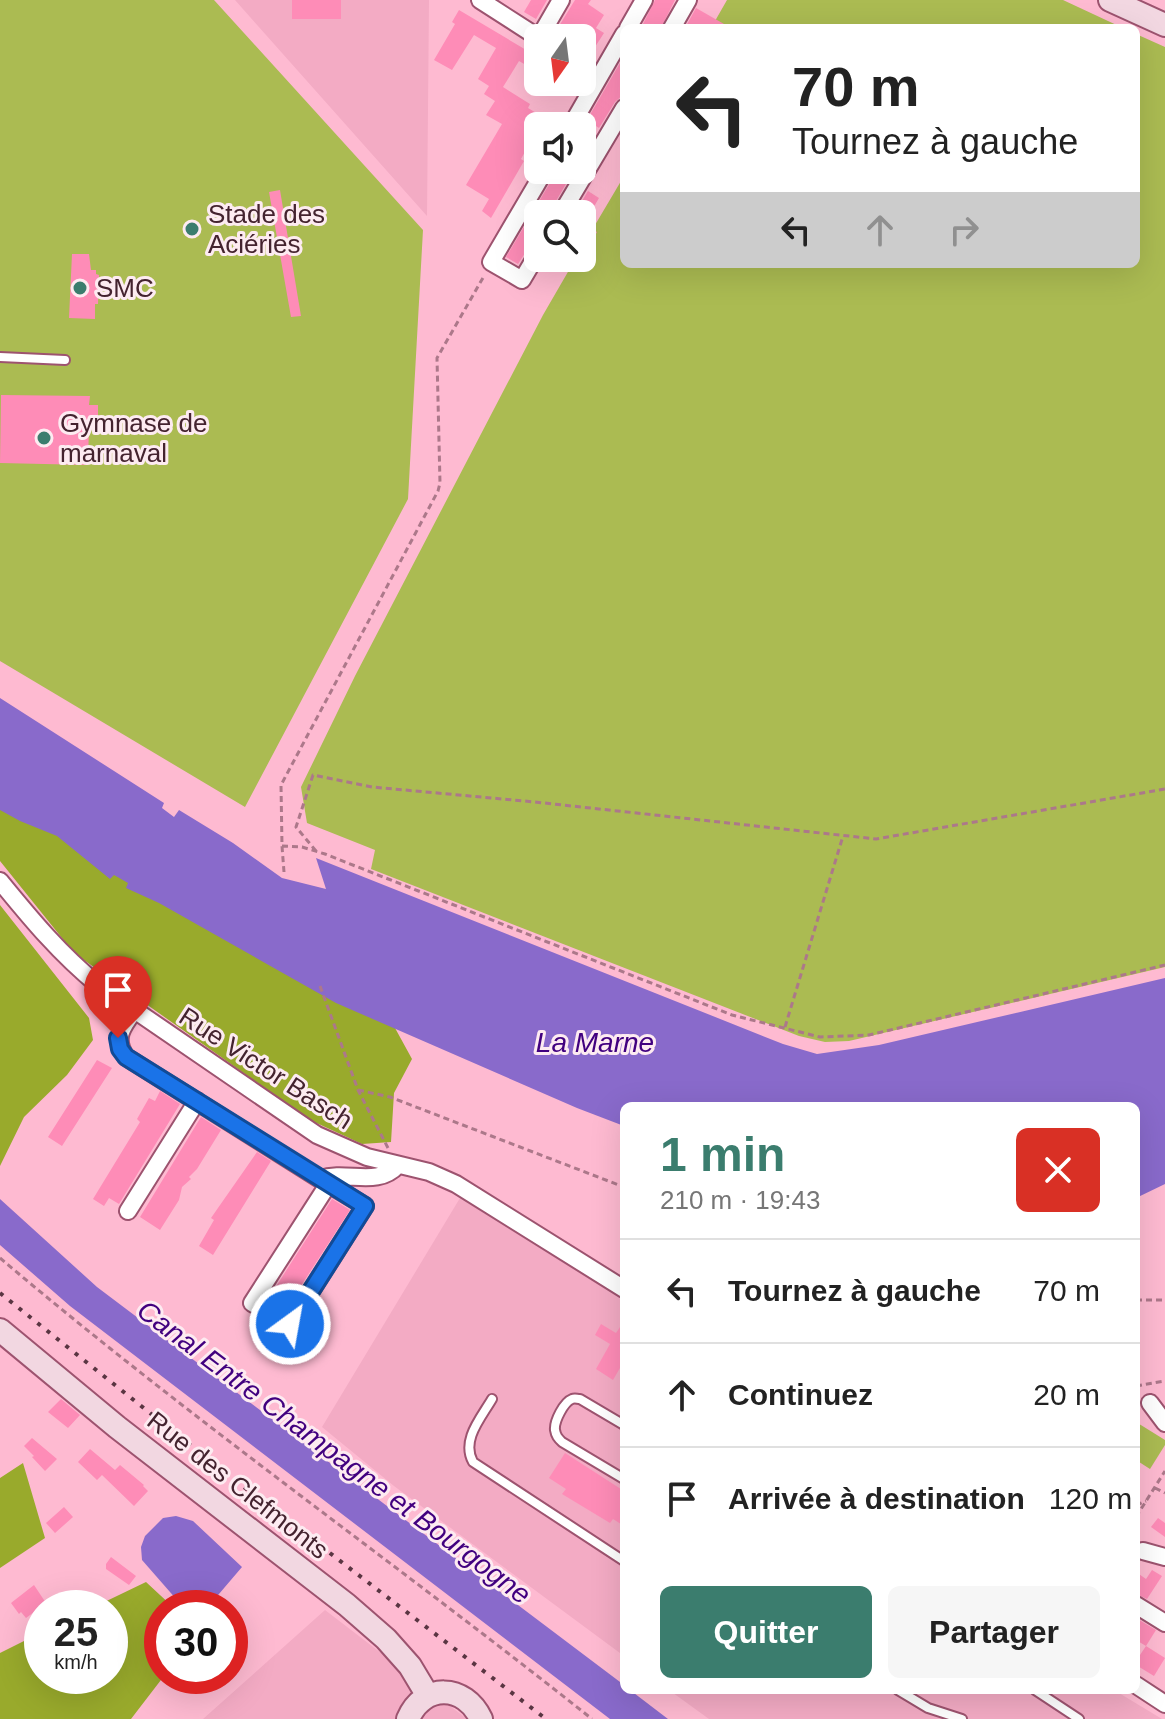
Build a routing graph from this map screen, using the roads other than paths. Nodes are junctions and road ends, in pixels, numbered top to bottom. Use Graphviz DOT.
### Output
graph roads {
  1 [pos="480,0"];
  2 [pos="561,0"];
  3 [pos="644,0"];
  4 [pos="688,0"];
  5 [pos="1110,0"];
  6 [pos="630,24"];
  7 [pos="674,24"];
  8 [pos="1165,25"];
  9 [pos="620,41"];
  10 [pos="579,112"];
  11 [pos="620,115"];
  12 [pos="569,200"];
  13 [pos="524,206"];
  14 [pos="527,272"];
  15 [pos="0,346"];
  16 [pos="0,357"];
  17 [pos="65,360"];
  18 [pos="0,881"];
  19 [pos="134,1011"];
  20 [pos="197,1101"];
  21 [pos="398,1165"];
  22 [pos="324,1181"];
  23 [pos="128,1211"];
  24 [pos="620,1286"];
  25 [pos="0,1330"];
  26 [pos="492,1399"];
  27 [pos="1150,1403"];
  28 [pos="620,1423"];
  29 [pos="1165,1423"];
  30 [pos="620,1477"];
  31 [pos="1143,1551"];
  32 [pos="1165,1557"];
  33 [pos="620,1558"];
  34 [pos="1140,1607"];
  35 [pos="1165,1623"];
  36 [pos="1140,1688"];
  37 [pos="905,1694"];
  38 [pos="1041,1694"];
  39 [pos="428,1696"];
  40 [pos="1165,1704"];
  41 [pos="408,1719"];
  42 [pos="481,1719"];
  43 [pos="962,1719"];
  44 [pos="1079,1719"];
  1 -- 2 [label="street"];
  3 -- 6 [label="street"];
  4 -- 7 [label="street"];
  5 -- 8 [label="street"];
  9 -- 10 [label="street"];
  11 -- 12 [label="street"];
  13 -- 14 [label="street"];
  15 -- 16 [label="lane"];
  16 -- 17 [label="lane"];
  18 -- 19 [label="street, Rue Victor Basch"];
  19 -- 20 [label="street"];
  19 -- 21 [label="street, Rue Victor Basch"];
  20 -- 22 [label="street"];
  20 -- 23 [label="street"];
  21 -- 22 [label="street"];
  21 -- 24 [label="street, Rue Victor Basch"];
  22 -- 22 [label="street"];
  25 -- 39 [label="street, Rue des Clefmonts"];
  26 -- 33 [label="lane"];
  27 -- 29 [label="street"];
  28 -- 30 [label="lane"];
  31 -- 32 [label="street"];
  34 -- 35 [label="street"];
  36 -- 40 [label="street"];
  37 -- 43 [label="lane"];
  38 -- 44 [label="lane"];
  39 -- 41 [label="street"];
  39 -- 42 [label="street"];
}
